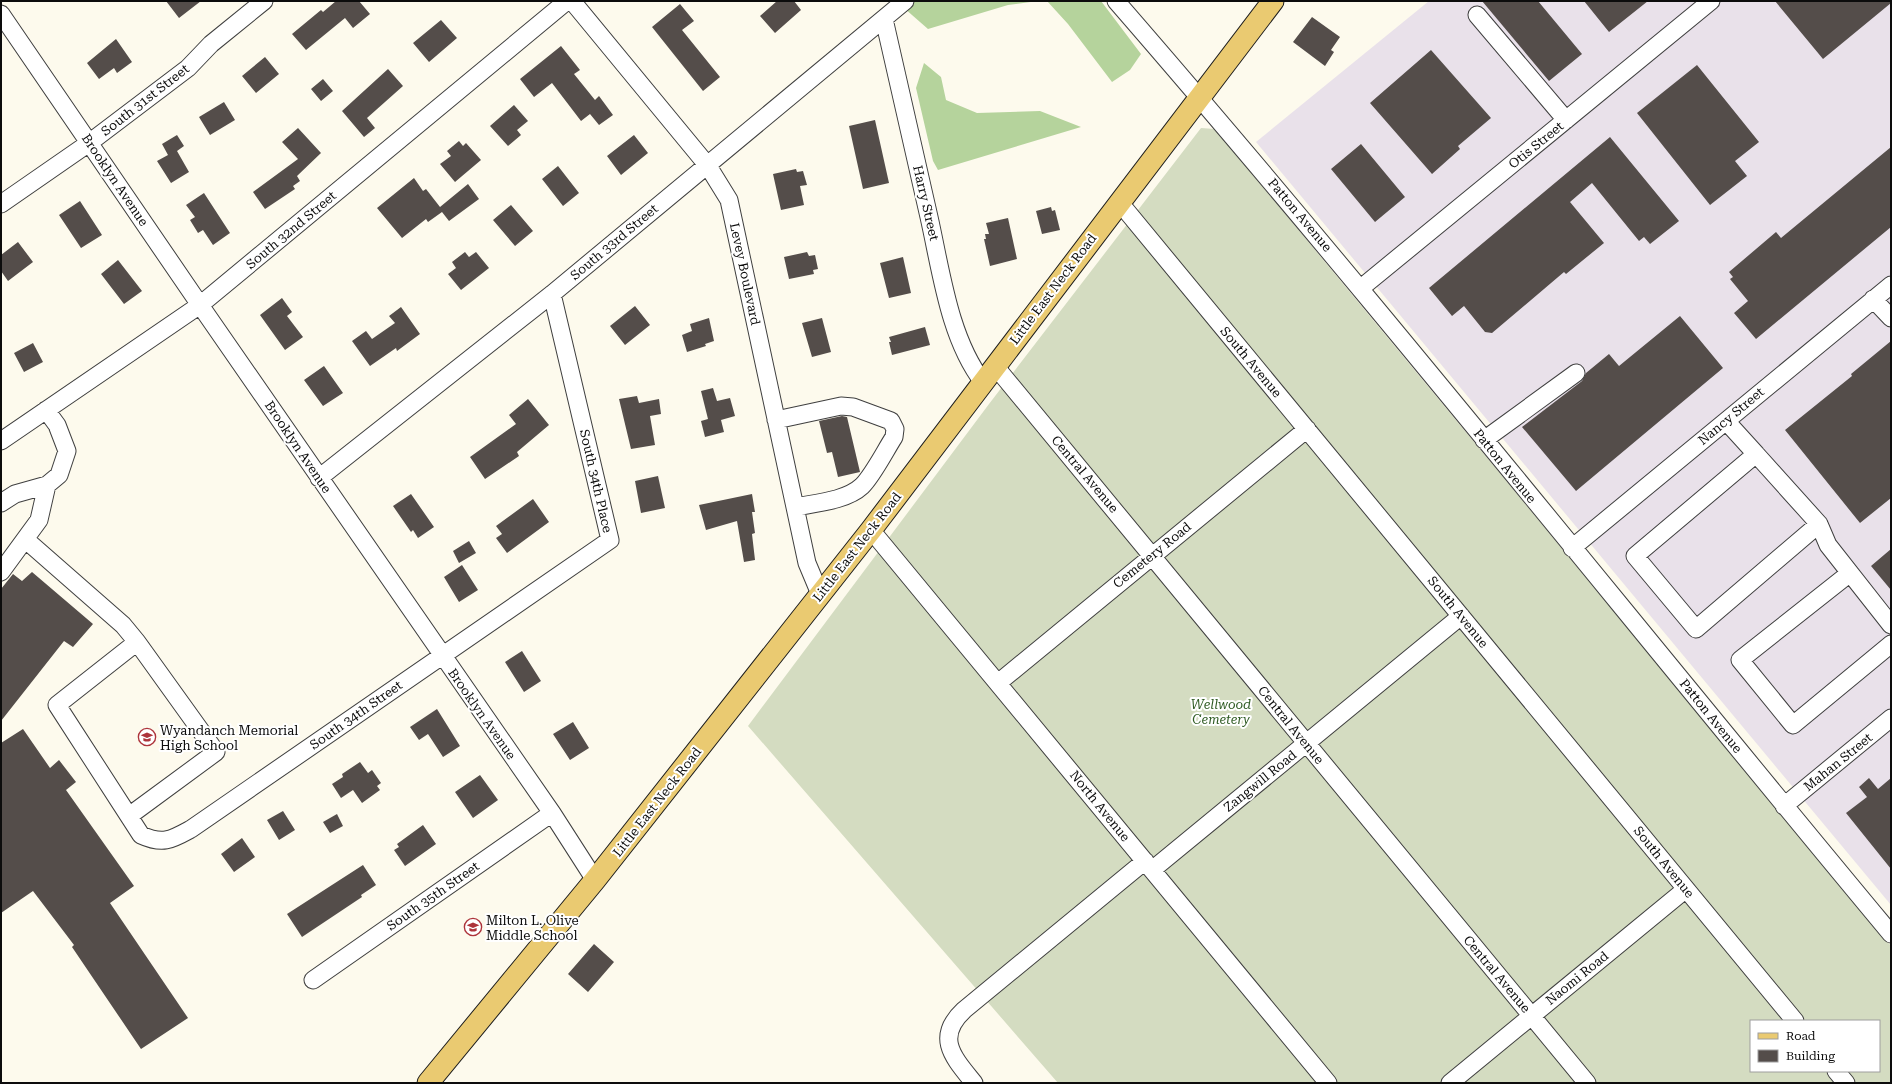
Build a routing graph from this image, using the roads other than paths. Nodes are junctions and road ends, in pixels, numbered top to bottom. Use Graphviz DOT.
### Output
graph roads {
  1 [pos="264,1"];
  2 [pos="567,1"];
  3 [pos="572,1"];
  4 [pos="905,1"];
  5 [pos="1116,1"];
  6 [pos="1273,1"];
  7 [pos="1711,1"];
  8 [pos="1,14"];
  9 [pos="1477,16"];
  10 [pos="884,19"];
  11 [pos="1200,97"];
  12 [pos="1566,120"];
  13 [pos="90,143"];
  14 [pos="708,166"];
  15 [pos="1120,202"];
  16 [pos="1,204"];
  17 [pos="1891,285"];
  18 [pos="1361,288"];
  19 [pos="552,294"];
  20 [pos="1873,299"];
  21 [pos="200,305"];
  22 [pos="1891,318"];
  23 [pos="1576,373"];
  24 [pos="989,374"];
  25 [pos="46,410"];
  26 [pos="776,420"];
  27 [pos="1726,421"];
  28 [pos="1307,429"];
  29 [pos="1484,440"];
  30 [pos="1,441"];
  31 [pos="1756,454"];
  32 [pos="319,478"];
  33 [pos="47,485"];
  34 [pos="1,503"];
  35 [pos="795,507"];
  36 [pos="1819,524"];
  37 [pos="871,530"];
  38 [pos="26,540"];
  39 [pos="1572,548"];
  40 [pos="1152,556"];
  41 [pos="1,572"];
  42 [pos="1850,573"];
  43 [pos="820,594"];
  44 [pos="1461,616"];
  45 [pos="1891,625"];
  46 [pos="137,642"];
  47 [pos="1891,644"];
  48 [pos="442,656"];
  49 [pos="998,682"];
  50 [pos="1891,718"];
  51 [pos="1306,744"];
  52 [pos="1784,806"];
  53 [pos="552,813"];
  54 [pos="129,816"];
  55 [pos="1148,865"];
  56 [pos="595,880"];
  57 [pos="1686,888"];
  58 [pos="1891,934"];
  59 [pos="313,980"];
  60 [pos="1531,1015"];
  61 [pos="1794,1020"];
  62 [pos="1837,1072"];
  63 [pos="428,1083"];
  64 [pos="974,1083"];
  65 [pos="1328,1083"];
  66 [pos="1450,1083"];
  67 [pos="1587,1083"];
  68 [pos="1846,1083"];
  1 -- 13 [label="street, South 31st Street"];
  2 -- 21 [label="street, South 32nd Street"];
  3 -- 14 [label="street, Levey Boulevard"];
  4 -- 10 [label="street, South 33rd Street"];
  5 -- 11 [label="street, Patton Avenue"];
  6 -- 11 [label="main road, Little East Neck Road"];
  7 -- 12 [label="street, Otis Street"];
  8 -- 13 [label="street, Brooklyn Avenue"];
  9 -- 12 [label="street"];
  10 -- 14 [label="street, South 33rd Street"];
  10 -- 24 [label="street, Harry Street"];
  11 -- 15 [label="main road, Little East Neck Road"];
  11 -- 18 [label="street, Patton Avenue"];
  12 -- 18 [label="street, Otis Street"];
  13 -- 16 [label="street, South 31st Street"];
  13 -- 21 [label="street, Brooklyn Avenue"];
  14 -- 19 [label="street, South 33rd Street"];
  14 -- 26 [label="street, Levey Boulevard"];
  15 -- 24 [label="main road, Little East Neck Road"];
  15 -- 28 [label="street, South Avenue"];
  17 -- 20 [label="street, Nancy Street"];
  18 -- 29 [label="street, Patton Avenue"];
  19 -- 32 [label="street, South 33rd Street"];
  19 -- 48 [label="street, South 34th Place"];
  20 -- 22 [label="street"];
  20 -- 27 [label="street, Nancy Street"];
  21 -- 25 [label="street, South 32nd Street"];
  21 -- 32 [label="street, Brooklyn Avenue"];
  23 -- 29 [label="street"];
  24 -- 37 [label="main road, Little East Neck Road"];
  24 -- 40 [label="street, Central Avenue"];
  25 -- 30 [label="street, South 32nd Street"];
  25 -- 33 [label="street"];
  26 -- 35 [label="street, Levey Boulevard"];
  26 -- 35 [label="street"];
  27 -- 31 [label="street"];
  27 -- 39 [label="street, Nancy Street"];
  28 -- 40 [label="street, Cemetery Road"];
  28 -- 44 [label="street, South Avenue"];
  29 -- 39 [label="street, Patton Avenue"];
  31 -- 36 [label="street"];
  31 -- 36 [label="street"];
  32 -- 48 [label="street, Brooklyn Avenue"];
  33 -- 34 [label="street"];
  33 -- 38 [label="street"];
  35 -- 43 [label="street, Levey Boulevard"];
  36 -- 42 [label="street"];
  37 -- 43 [label="main road, Little East Neck Road"];
  37 -- 49 [label="street, North Avenue"];
  38 -- 41 [label="street"];
  38 -- 46 [label="street"];
  39 -- 52 [label="street, Patton Avenue"];
  40 -- 49 [label="street, Cemetery Road"];
  40 -- 51 [label="street, Central Avenue"];
  42 -- 45 [label="street"];
  42 -- 47 [label="street"];
  43 -- 56 [label="main road, Little East Neck Road"];
  44 -- 51 [label="street, Zangwill Road"];
  44 -- 57 [label="street, South Avenue"];
  46 -- 54 [label="street, South 34th Street"];
  46 -- 54 [label="street"];
  48 -- 53 [label="street, Brooklyn Avenue"];
  48 -- 54 [label="street, South 34th Street"];
  49 -- 55 [label="street, North Avenue"];
  50 -- 52 [label="street, Mahan Street"];
  51 -- 55 [label="street, Zangwill Road"];
  51 -- 60 [label="street, Central Avenue"];
  52 -- 58 [label="street, Patton Avenue"];
  53 -- 56 [label="street, Brooklyn Avenue"];
  53 -- 59 [label="street, South 35th Street"];
  55 -- 64 [label="street, Zangwill Road"];
  55 -- 65 [label="street, North Avenue"];
  56 -- 63 [label="main road, Little East Neck Road"];
  57 -- 60 [label="street, Naomi Road"];
  57 -- 61 [label="street, South Avenue"];
  60 -- 66 [label="street, Naomi Road"];
  60 -- 67 [label="street, Central Avenue"];
  62 -- 68 [label="street"];
}
